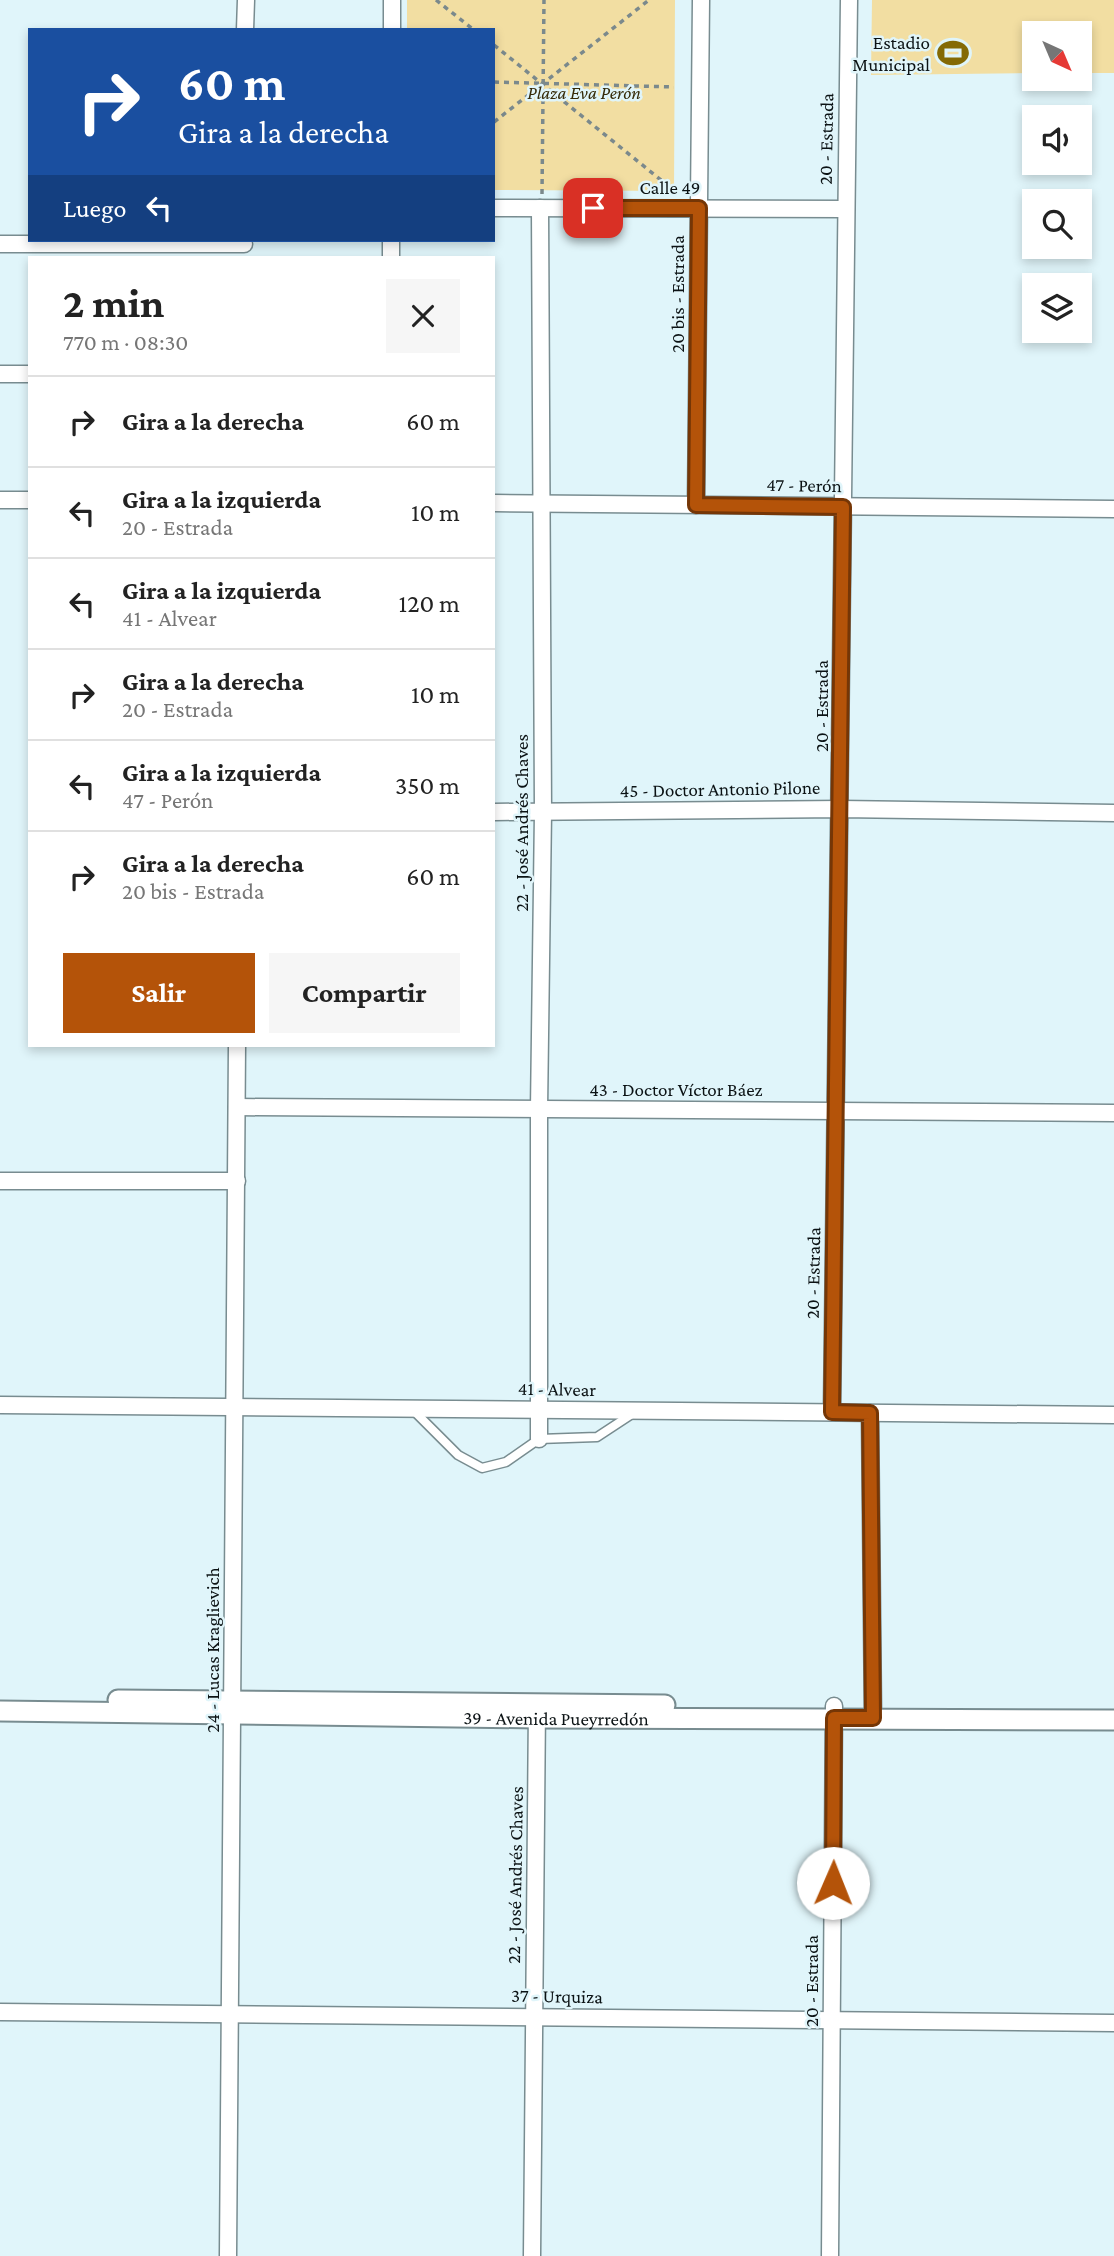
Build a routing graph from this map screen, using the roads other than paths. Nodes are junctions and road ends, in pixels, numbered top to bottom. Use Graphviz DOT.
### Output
graph roads {
  1 [pos="246,0"];
  2 [pos="392,0"];
  3 [pos="701,0"];
  4 [pos="849,0"];
  5 [pos="246,28"];
  6 [pos="392,28"];
  7 [pos="495,208"];
  8 [pos="540,208"];
  9 [pos="699,208"];
  10 [pos="846,209"];
  11 [pos="0,244"];
  12 [pos="244,247"];
  13 [pos="0,374"];
  14 [pos="28,374"];
  15 [pos="0,500"];
  16 [pos="28,500"];
  17 [pos="495,503"];
  18 [pos="540,504"];
  19 [pos="696,505"];
  20 [pos="843,507"];
  21 [pos="1114,509"];
  22 [pos="841,809"];
  23 [pos="495,812"];
  24 [pos="543,812"];
  25 [pos="1114,813"];
  26 [pos="237,1047"];
  27 [pos="237,1107"];
  28 [pos="539,1109"];
  29 [pos="836,1111"];
  30 [pos="1114,1113"];
  31 [pos="0,1181"];
  32 [pos="237,1181"];
  33 [pos="0,1405"];
  34 [pos="235,1407"];
  35 [pos="412,1409"];
  36 [pos="539,1410"];
  37 [pos="638,1411"];
  38 [pos="832,1412"];
  39 [pos="870,1413"];
  40 [pos="1114,1415"];
  41 [pos="539,1439"];
  42 [pos="0,1699"];
  43 [pos="232,1708"];
  44 [pos="1114,1708"];
  45 [pos="537,1711"];
  46 [pos="0,1712"];
  47 [pos="834,1712"];
  48 [pos="872,1712"];
  49 [pos="1114,1720"];
  50 [pos="0,2012"];
  51 [pos="230,2014"];
  52 [pos="534,2017"];
  53 [pos="831,2020"];
  54 [pos="1114,2023"];
  55 [pos="228,2256"];
  56 [pos="533,2256"];
  57 [pos="830,2256"];
  1 -- 5 [label="street"];
  2 -- 6 [label="street"];
  3 -- 9 [label="street, 20 bis - Estrada"];
  4 -- 10 [label="street, 20 - Estrada"];
  7 -- 8 [label="street, Calle 49"];
  8 -- 9 [label="street, Calle 49"];
  8 -- 18 [label="street, 22 - José Andrés Chaves"];
  9 -- 10 [label="street, Calle 49"];
  9 -- 19 [label="street, 20 bis - Estrada"];
  10 -- 20 [label="street, 20 - Estrada"];
  11 -- 12 [label="street"];
  13 -- 14 [label="street"];
  15 -- 16 [label="street"];
  17 -- 18 [label="street, 47 - Perón"];
  18 -- 19 [label="street, 47 - Perón"];
  18 -- 24 [label="street, 22 - José Andrés Chaves"];
  19 -- 20 [label="street, 47 - Perón"];
  20 -- 21 [label="street, 47 - Perón"];
  20 -- 22 [label="street, 20 - Estrada"];
  22 -- 24 [label="street, 45 - Doctor Antonio Pilone"];
  22 -- 25 [label="street, 45 - Doctor Antonio Pilone"];
  22 -- 29 [label="street, 20 - Estrada"];
  23 -- 24 [label="street, 45 - Doctor Antonio Pilone"];
  24 -- 28 [label="street, 22 - José Andrés Chaves"];
  26 -- 27 [label="street, 24 - Lucas Kraglievich"];
  27 -- 28 [label="street, 43 - Doctor Víctor Báez"];
  27 -- 32 [label="street, 24 - Lucas Kraglievich"];
  28 -- 29 [label="street, 43 - Doctor Víctor Báez"];
  28 -- 36 [label="street, 22 - José Andrés Chaves"];
  29 -- 30 [label="street, 43 - Doctor Víctor Báez"];
  29 -- 38 [label="street, 20 - Estrada"];
  31 -- 32 [label="street"];
  32 -- 34 [label="street, 24 - Lucas Kraglievich"];
  33 -- 34 [label="street, 41 - Alvear"];
  34 -- 35 [label="street, 41 - Alvear"];
  34 -- 43 [label="street, 24 - Lucas Kraglievich"];
  35 -- 36 [label="street, 41 - Alvear"];
  35 -- 41 [label="lane"];
  36 -- 37 [label="street, 41 - Alvear"];
  36 -- 41 [label="street, 22 - José Andrés Chaves"];
  37 -- 38 [label="street, 41 - Alvear"];
  37 -- 41 [label="lane"];
  38 -- 39 [label="street, 41 - Alvear"];
  39 -- 40 [label="street, 41 - Alvear"];
  39 -- 48 [label="street"];
  42 -- 43 [label="street, 39 - Avenida Pueyrredón"];
  43 -- 45 [label="street, 39 - Avenida Pueyrredón"];
  43 -- 46 [label="street, 39 - Avenida Pueyrredón"];
  43 -- 51 [label="street, 24 - Lucas Kraglievich"];
  44 -- 48 [label="street, 39 - Avenida Pueyrredón"];
  45 -- 47 [label="street, 39 - Avenida Pueyrredón"];
  45 -- 52 [label="street, 22 - José Andrés Chaves"];
  47 -- 48 [label="street, 39 - Avenida Pueyrredón"];
  47 -- 53 [label="street, 20 - Estrada"];
  48 -- 49 [label="street, 39 - Avenida Pueyrredón"];
  50 -- 51 [label="street, 37 - Urquiza"];
  51 -- 52 [label="street, 37 - Urquiza"];
  51 -- 55 [label="street, 24 - Lucas Kraglievich"];
  52 -- 53 [label="street, 37 - Urquiza"];
  52 -- 56 [label="street, 22 - José Andrés Chaves"];
  53 -- 54 [label="street, 37 - Urquiza"];
  53 -- 57 [label="street, 20 - Estrada"];
}
